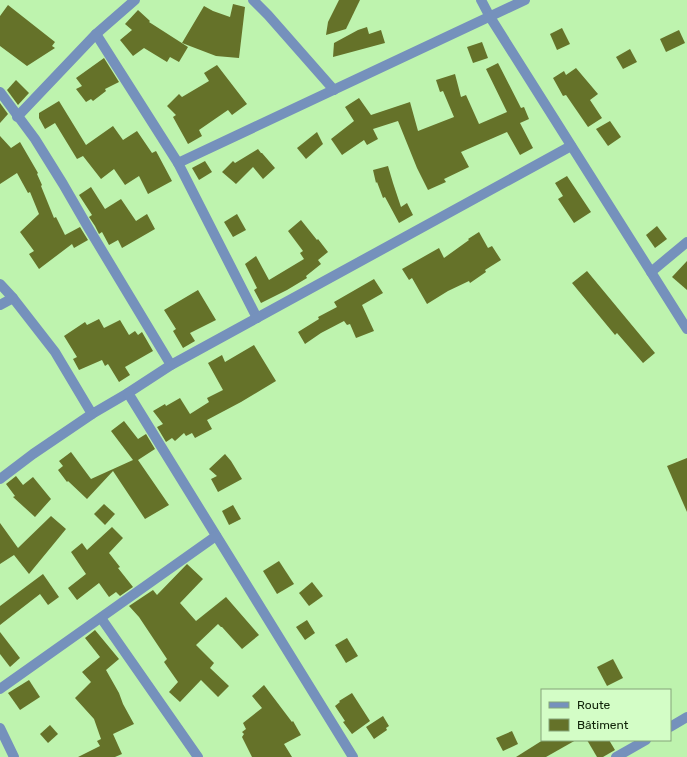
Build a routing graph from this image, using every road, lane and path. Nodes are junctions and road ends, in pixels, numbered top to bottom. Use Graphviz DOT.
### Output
graph roads {
  1 [pos="135,0"];
  2 [pos="253,0"];
  3 [pos="481,0"];
  4 [pos="525,0"];
  5 [pos="490,17"];
  6 [pos="96,34"];
  7 [pos="334,90"];
  8 [pos="0,92"];
  9 [pos="17,117"];
  10 [pos="571,146"];
  11 [pos="178,163"];
  12 [pos="687,242"];
  13 [pos="651,272"];
  14 [pos="0,284"];
  15 [pos="13,298"];
  16 [pos="0,305"];
  17 [pos="257,318"];
  18 [pos="687,329"];
  19 [pos="171,365"];
  20 [pos="128,393"];
  21 [pos="92,414"];
  22 [pos="0,479"];
  23 [pos="216,536"];
  24 [pos="100,618"];
  25 [pos="0,689"];
  26 [pos="687,717"];
  27 [pos="671,726"];
  28 [pos="0,728"];
  29 [pos="644,741"];
  30 [pos="14,757"];
  31 [pos="198,757"];
  32 [pos="353,757"];
  33 [pos="616,757"];
  1 -- 6 [label="street"];
  2 -- 7 [label="street"];
  3 -- 5 [label="street"];
  4 -- 5 [label="street"];
  5 -- 7 [label="street"];
  5 -- 10 [label="street"];
  6 -- 9 [label="street"];
  6 -- 11 [label="street"];
  7 -- 11 [label="street"];
  8 -- 9 [label="street"];
  9 -- 19 [label="street"];
  10 -- 13 [label="street"];
  10 -- 17 [label="street"];
  11 -- 17 [label="street"];
  12 -- 13 [label="street"];
  13 -- 18 [label="street"];
  14 -- 15 [label="street"];
  15 -- 16 [label="street"];
  15 -- 21 [label="street"];
  17 -- 19 [label="street"];
  19 -- 20 [label="street"];
  20 -- 21 [label="street"];
  20 -- 23 [label="street"];
  21 -- 22 [label="street"];
  23 -- 24 [label="street"];
  23 -- 32 [label="street"];
  24 -- 25 [label="street"];
  24 -- 31 [label="street"];
  26 -- 27 [label="street"];
  28 -- 30 [label="street"];
  29 -- 33 [label="street"];
}
